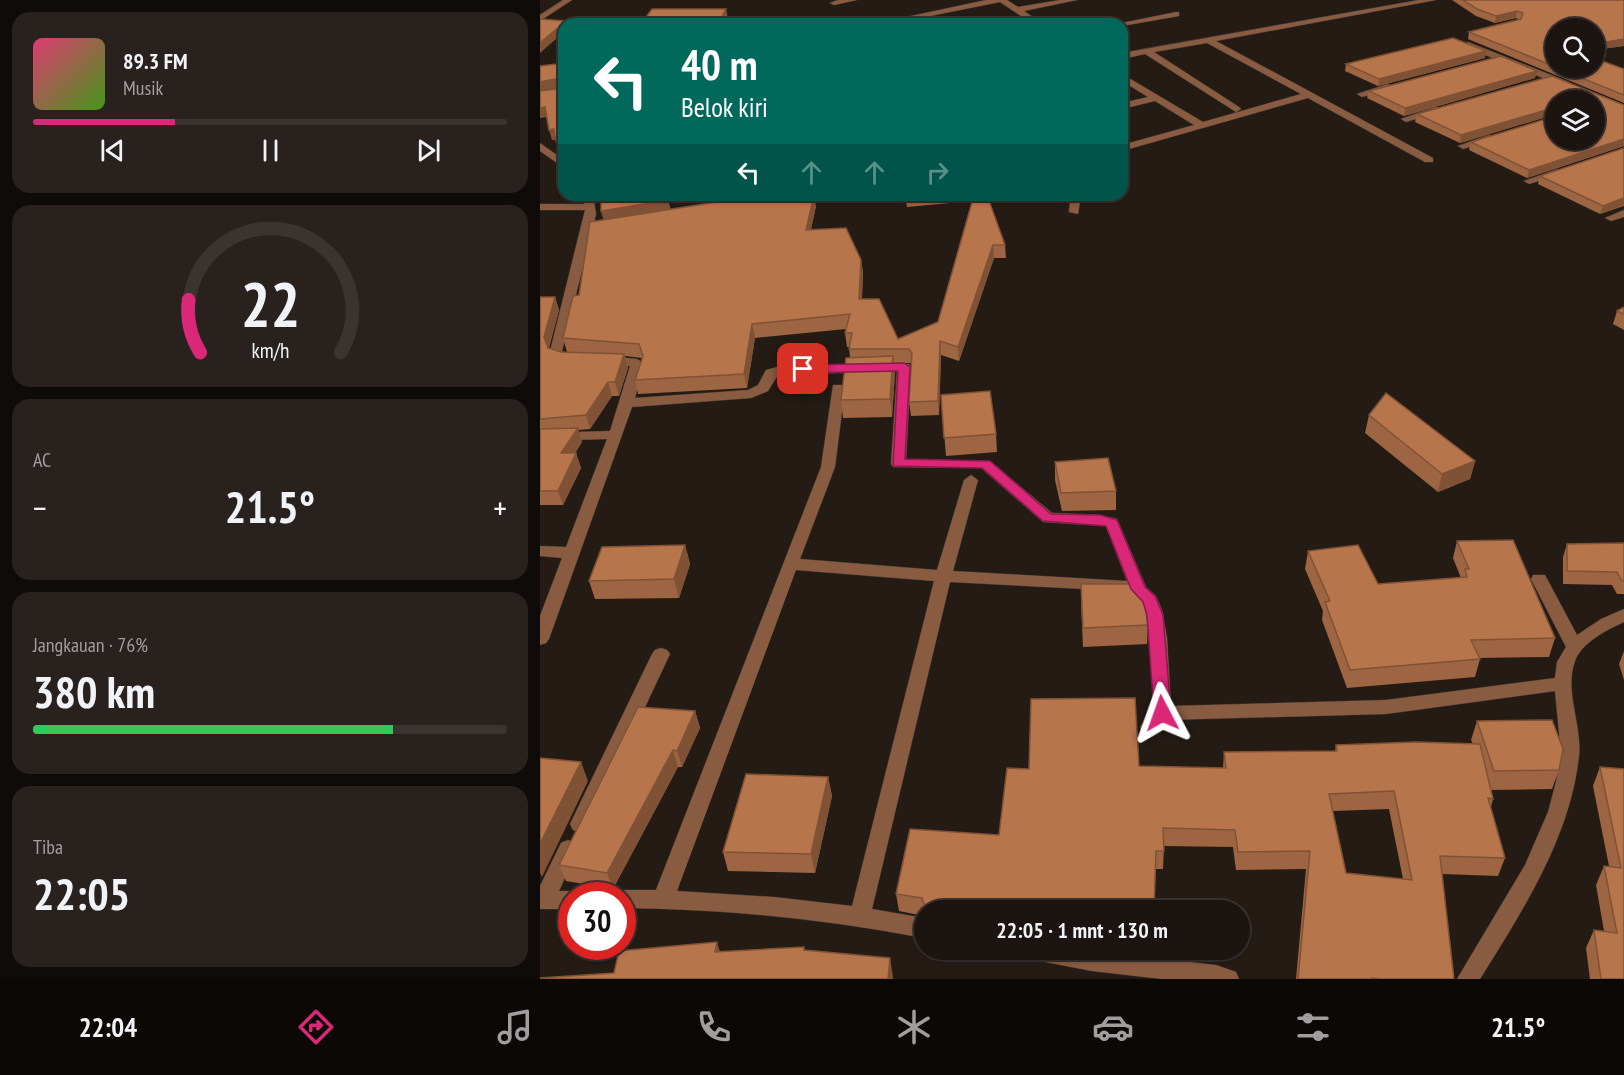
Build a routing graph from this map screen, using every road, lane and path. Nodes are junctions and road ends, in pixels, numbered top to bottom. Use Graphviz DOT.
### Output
graph roads {
  1 [pos="568,0"];
  2 [pos="853,0"];
  3 [pos="1000,0"];
  4 [pos="1073,0"];
  5 [pos="1432,0"];
  6 [pos="834,3"];
  7 [pos="540,10"];
  8 [pos="556,10"];
  9 [pos="1017,10"];
  10 [pos="1176,14"];
  11 [pos="924,15"];
  12 [pos="909,18"];
  13 [pos="929,18"];
  14 [pos="1030,18"];
  15 [pos="540,19"];
  16 [pos="1128,23"];
  17 [pos="1474,33"];
  18 [pos="1208,40"];
  19 [pos="1146,51"];
  20 [pos="1128,55"];
  21 [pos="1502,58"];
  22 [pos="1478,64"];
  23 [pos="1545,75"];
  24 [pos="1552,78"];
  25 [pos="1128,81"];
  26 [pos="1529,84"];
  27 [pos="1397,85"];
  28 [pos="1580,90"];
  29 [pos="1362,94"];
  30 [pos="1309,95"];
  31 [pos="1156,98"];
  32 [pos="1128,105"];
  33 [pos="1451,106"];
  34 [pos="1236,109"];
  35 [pos="1406,119"];
  36 [pos="1201,125"];
  37 [pos="1504,134"];
  38 [pos="540,146"];
  39 [pos="1128,146"];
  40 [pos="1463,146"];
  41 [pos="558,160"];
  42 [pos="1429,160"];
  43 [pos="1571,168"];
  44 [pos="1529,181"];
  45 [pos="590,201"];
  46 [pos="1075,201"];
  47 [pos="540,207"];
  48 [pos="1074,212"];
  49 [pos="1624,213"];
  50 [pos="1611,218"];
  51 [pos="838,388"];
  52 [pos="626,403"];
  53 [pos="616,435"];
  54 [pos="540,437"];
  55 [pos="971,480"];
  56 [pos="540,551"];
  57 [pos="572,554"];
  58 [pos="790,564"];
  59 [pos="943,576"];
  60 [pos="1539,579"];
  61 [pos="1139,589"];
  62 [pos="1624,615"];
  63 [pos="540,639"];
  64 [pos="1574,646"];
  65 [pos="662,654"];
  66 [pos="1564,683"];
  67 [pos="1162,713"];
  68 [pos="1149,727"];
  69 [pos="663,898"];
  70 [pos="636,899"];
  71 [pos="542,900"];
  72 [pos="558,900"];
  73 [pos="860,915"];
  74 [pos="914,925"];
  75 [pos="1087,960"];
  76 [pos="1228,979"];
  77 [pos="1468,979"];
  1 -- 8 [label="street"];
  2 -- 6 [label="street"];
  3 -- 9 [label="street"];
  3 -- 11 [label="street"];
  4 -- 9 [label="street"];
  5 -- 18 [label="street"];
  7 -- 8 [label="street"];
  8 -- 15 [label="street"];
  9 -- 14 [label="street"];
  10 -- 16 [label="street"];
  11 -- 12 [label="street"];
  11 -- 13 [label="street"];
  17 -- 21 [label="street"];
  18 -- 19 [label="street"];
  18 -- 30 [label="street"];
  19 -- 20 [label="street"];
  19 -- 34 [label="street"];
  21 -- 22 [label="street"];
  21 -- 23 [label="street"];
  24 -- 26 [label="street"];
  24 -- 28 [label="street"];
  25 -- 31 [label="street"];
  27 -- 29 [label="street"];
  30 -- 36 [label="street"];
  30 -- 42 [label="street"];
  31 -- 32 [label="street"];
  31 -- 36 [label="street"];
  33 -- 35 [label="street"];
  36 -- 39 [label="street"];
  37 -- 40 [label="street"];
  38 -- 41 [label="street"];
  43 -- 44 [label="street"];
  45 -- 47 [label="street"];
  45 -- 52 [label="street"];
  46 -- 48 [label="street"];
  49 -- 50 [label="street"];
  51 -- 58 [label="street"];
  52 -- 53 [label="street"];
  52 -- 61 [label="street"];
  53 -- 54 [label="street"];
  53 -- 57 [label="street"];
  55 -- 59 [label="street"];
  56 -- 57 [label="street"];
  57 -- 63 [label="street"];
  58 -- 59 [label="street"];
  58 -- 69 [label="street"];
  59 -- 61 [label="street"];
  59 -- 73 [label="street"];
  60 -- 64 [label="street"];
  61 -- 67 [label="street"];
  62 -- 64 [label="street"];
  64 -- 66 [label="street"];
  65 -- 71 [label="street"];
  66 -- 67 [label="street"];
  66 -- 77 [label="street"];
  67 -- 68 [label="street"];
  69 -- 70 [label="street"];
  69 -- 73 [label="street"];
  71 -- 72 [label="street"];
  73 -- 74 [label="street"];
  75 -- 76 [label="street"];
}
